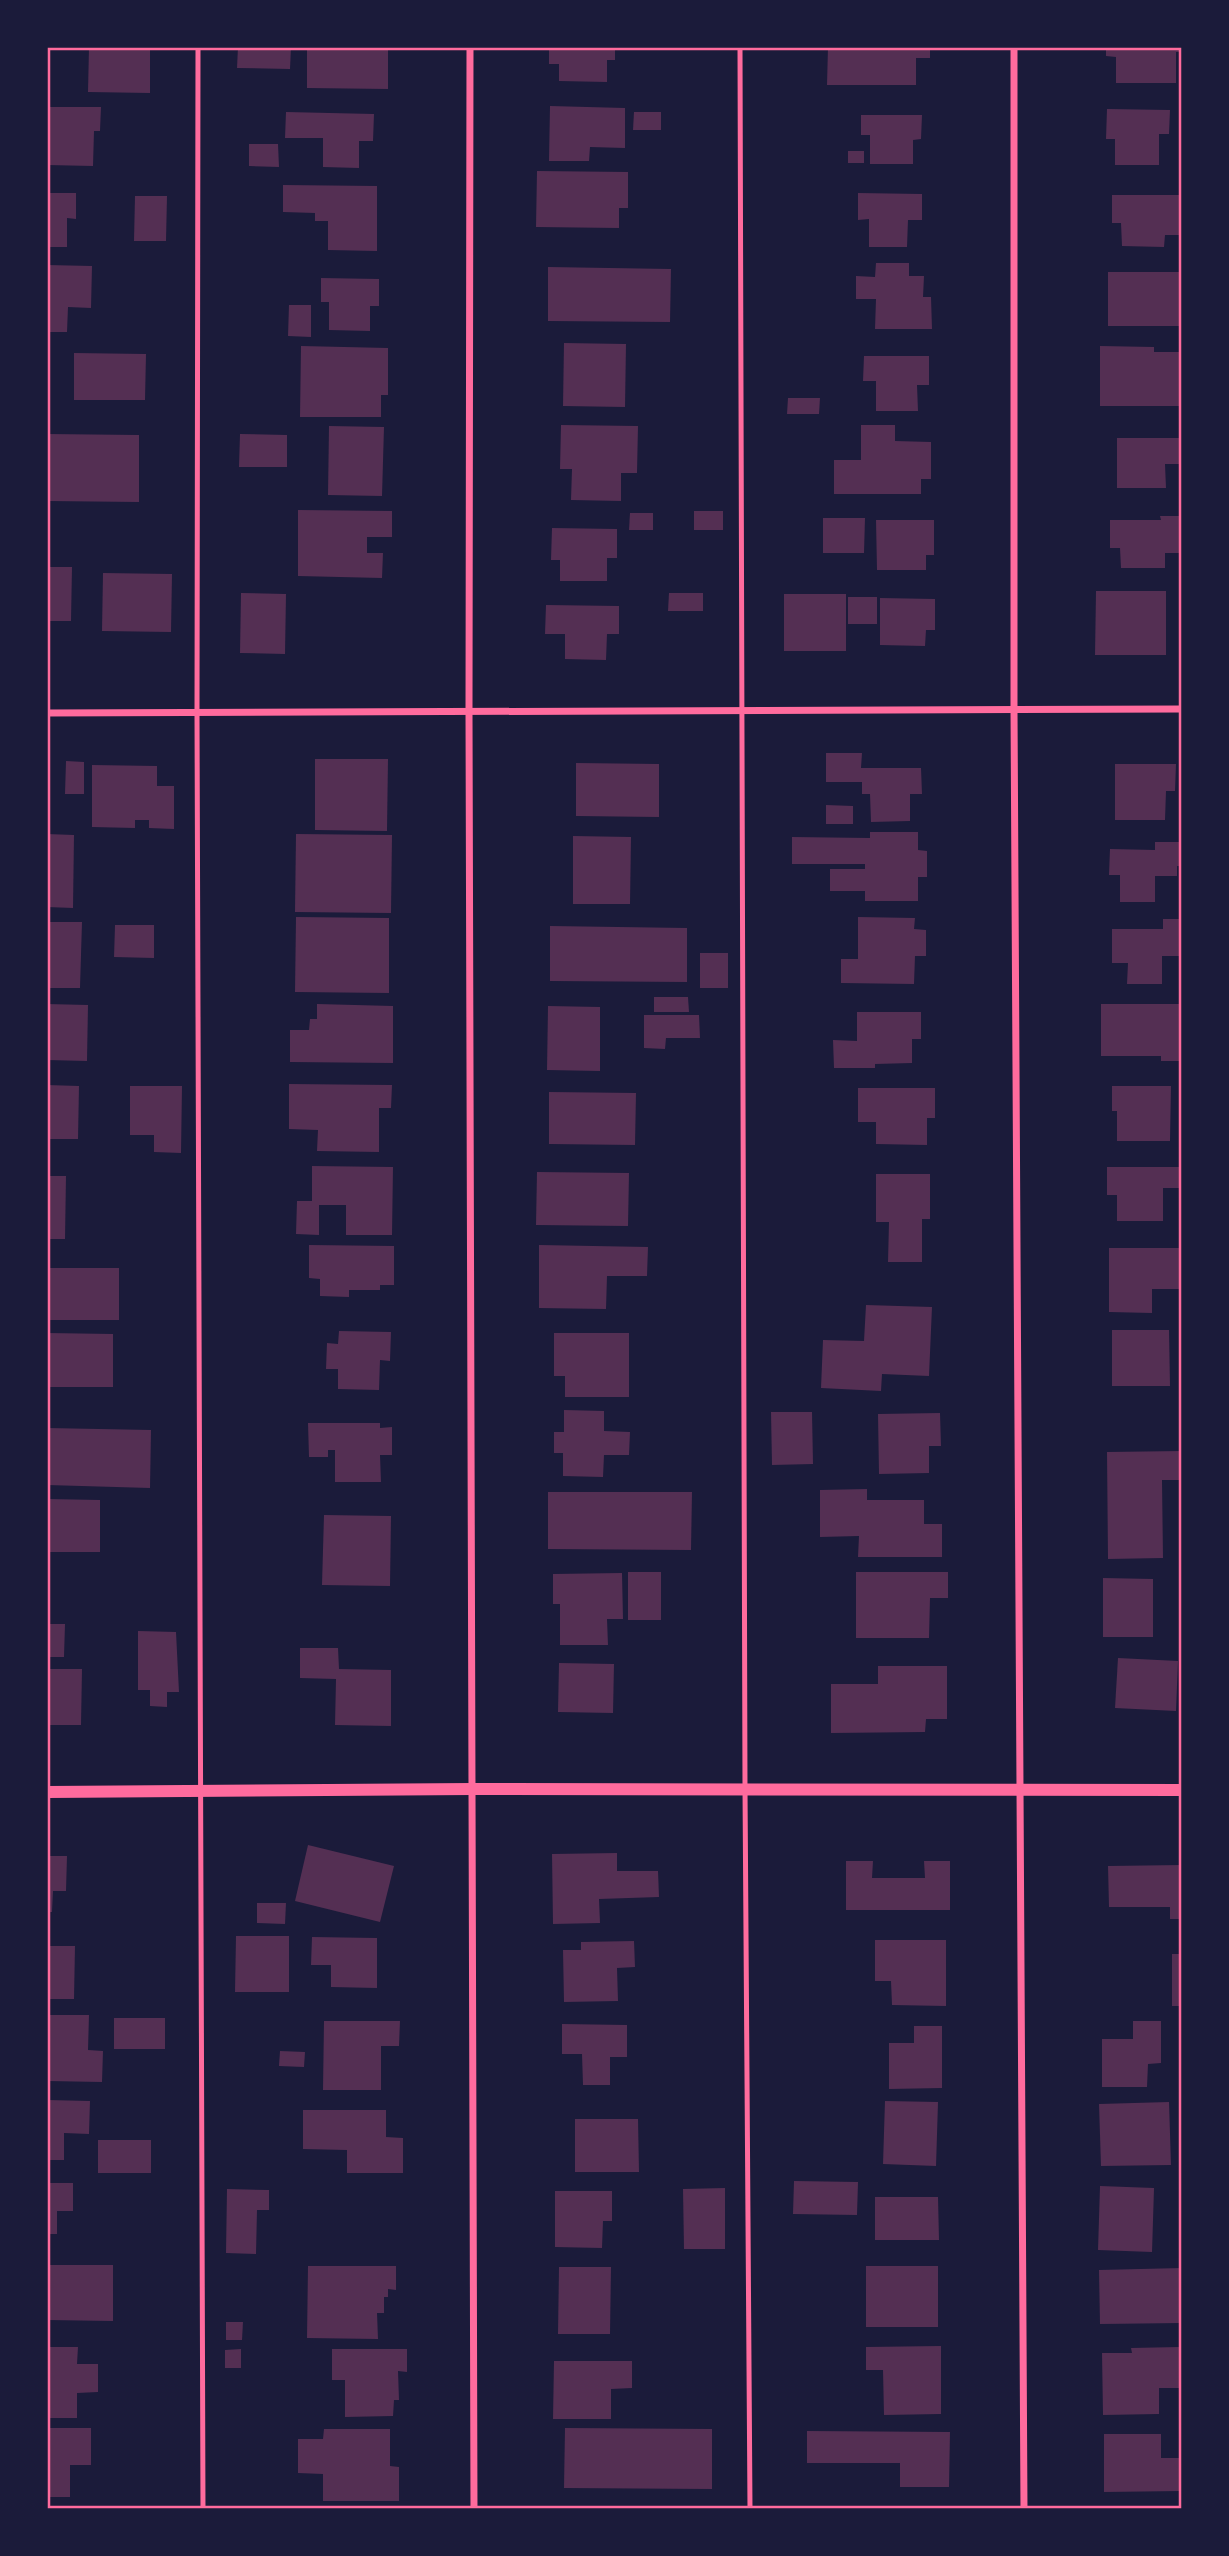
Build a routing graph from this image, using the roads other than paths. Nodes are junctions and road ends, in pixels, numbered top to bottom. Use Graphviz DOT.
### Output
graph roads {
  1 [pos="198,47"];
  2 [pos="470,47"];
  3 [pos="740,47"];
  4 [pos="1014,47"];
  5 [pos="1014,709"];
  6 [pos="1182,709"];
  7 [pos="743,710"];
  8 [pos="469,712"];
  9 [pos="47,713"];
  10 [pos="197,713"];
  11 [pos="473,1789"];
  12 [pos="745,1789"];
  13 [pos="1019,1790"];
  14 [pos="1182,1790"];
  15 [pos="200,1791"];
  16 [pos="47,1792"];
  17 [pos="202,2509"];
  18 [pos="474,2509"];
  19 [pos="750,2509"];
  20 [pos="1024,2509"];
  1 -- 10 [label="lane"];
  2 -- 8 [label="street"];
  3 -- 7 [label="lane"];
  4 -- 5 [label="street"];
  5 -- 6 [label="street"];
  5 -- 7 [label="street"];
  5 -- 13 [label="street"];
  7 -- 8 [label="street"];
  7 -- 12 [label="lane"];
  8 -- 10 [label="street"];
  8 -- 11 [label="street"];
  9 -- 10 [label="street"];
  10 -- 15 [label="lane"];
  11 -- 12 [label="street"];
  11 -- 15 [label="street"];
  11 -- 18 [label="street"];
  12 -- 13 [label="street"];
  12 -- 19 [label="lane"];
  13 -- 14 [label="street"];
  13 -- 20 [label="street"];
  15 -- 16 [label="street"];
  15 -- 17 [label="lane"];
}
